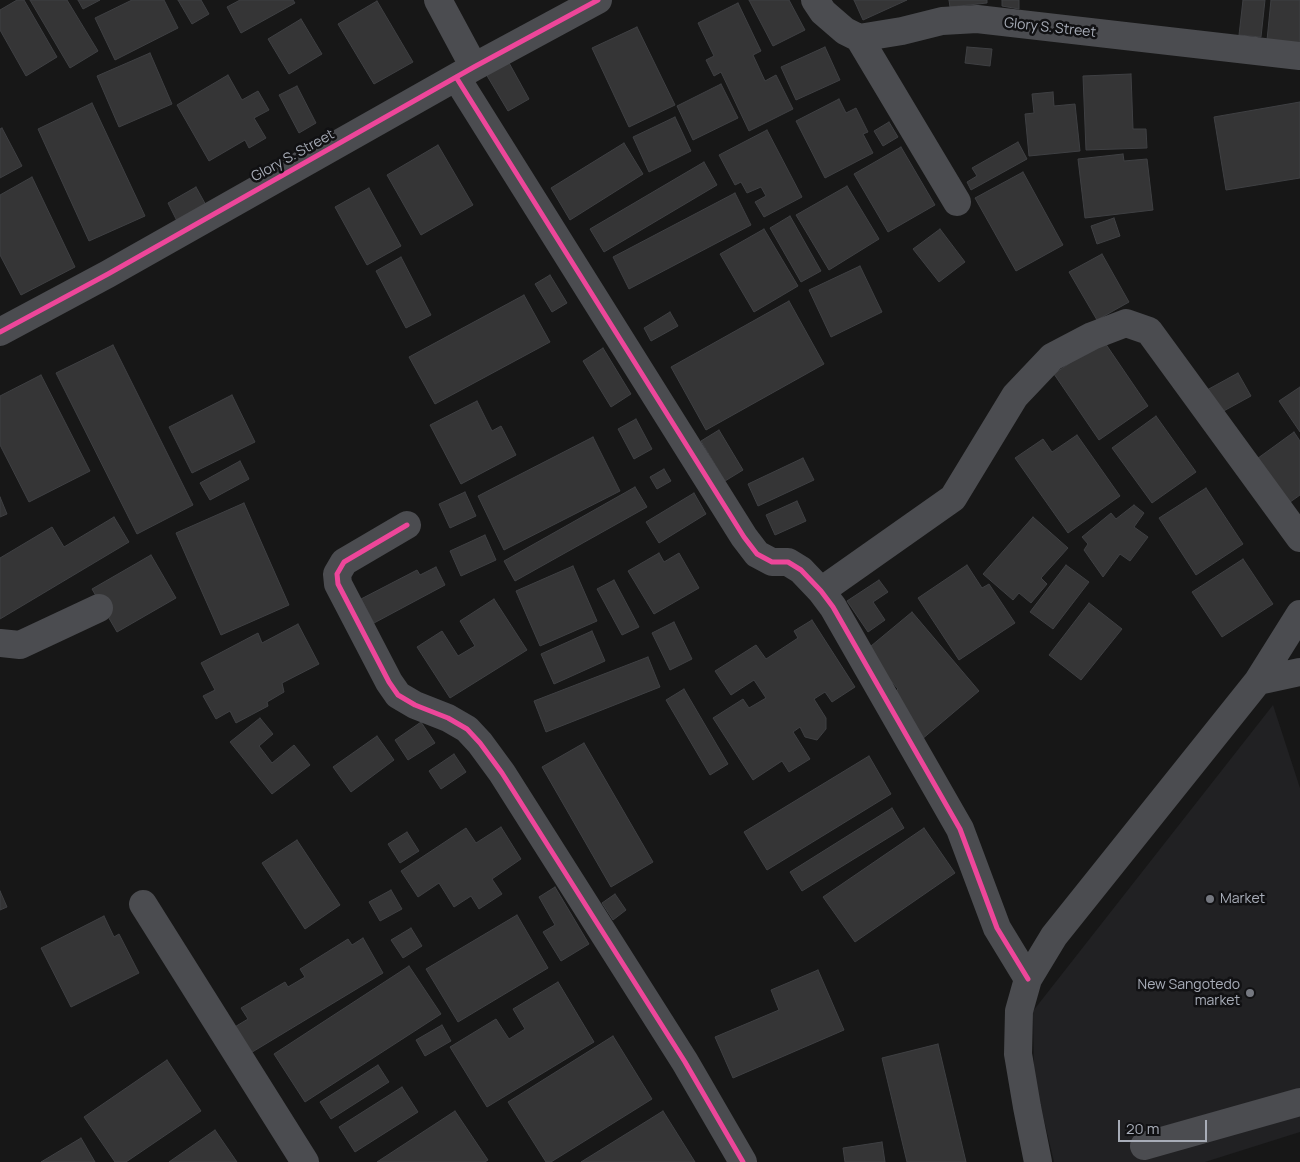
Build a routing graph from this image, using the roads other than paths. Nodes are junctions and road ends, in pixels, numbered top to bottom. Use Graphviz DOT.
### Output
graph roads {
  1 [pos="438,0"];
  2 [pos="598,0"];
  3 [pos="815,0"];
  4 [pos="859,38"];
  5 [pos="1300,56"];
  6 [pos="465,72"];
  7 [pos="957,202"];
  8 [pos="0,332"];
  9 [pos="407,524"];
  10 [pos="1300,538"];
  11 [pos="821,591"];
  12 [pos="99,608"];
  13 [pos="1300,614"];
  14 [pos="0,642"];
  15 [pos="1300,672"];
  16 [pos="1258,681"];
  17 [pos="143,904"];
  18 [pos="1028,978"];
  19 [pos="1300,1102"];
  20 [pos="1144,1146"];
  21 [pos="305,1162"];
  22 [pos="743,1162"];
  23 [pos="1038,1162"];
  1 -- 6 [label="street"];
  2 -- 6 [label="street, Glory S. Street"];
  3 -- 4 [label="street"];
  4 -- 5 [label="street, Glory S. Street"];
  4 -- 7 [label="street"];
  6 -- 8 [label="street, Glory S. Street"];
  6 -- 11 [label="street"];
  9 -- 22 [label="street"];
  10 -- 11 [label="street"];
  11 -- 18 [label="street"];
  12 -- 14 [label="street"];
  13 -- 16 [label="street"];
  15 -- 16 [label="street"];
  16 -- 18 [label="street"];
  17 -- 21 [label="street"];
  18 -- 23 [label="street"];
  19 -- 20 [label="street"];
}
